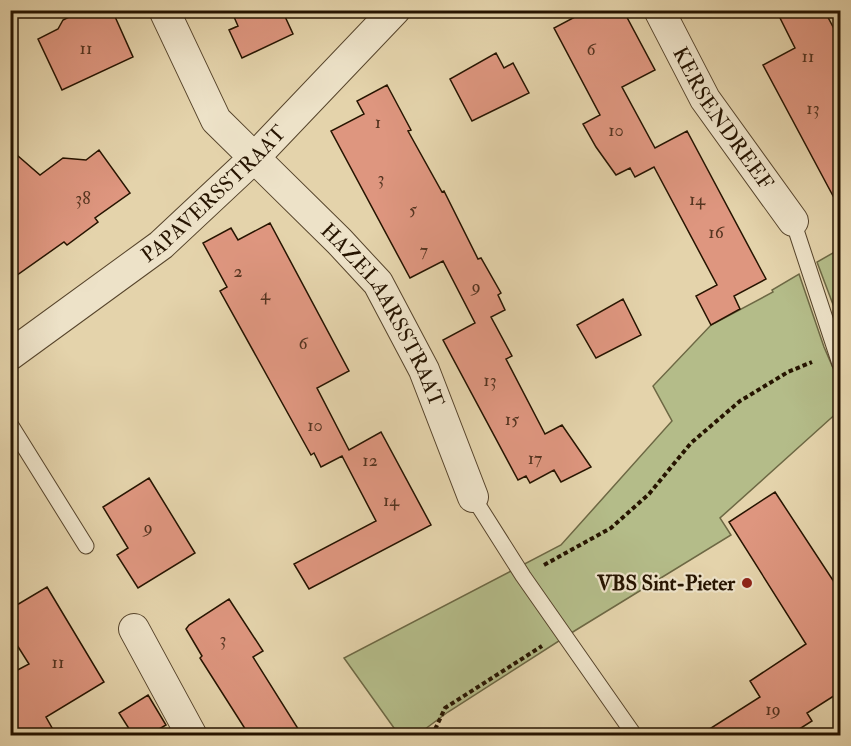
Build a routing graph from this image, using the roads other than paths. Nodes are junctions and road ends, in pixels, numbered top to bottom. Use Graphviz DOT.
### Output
graph roads {
  1 [pos="165,10"];
  2 [pos="395,10"];
  3 [pos="659,10"];
  4 [pos="254,158"];
  5 [pos="793,221"];
  6 [pos="10,355"];
  7 [pos="838,358"];
  8 [pos="10,424"];
  9 [pos="473,497"];
  10 [pos="86,546"];
  11 [pos="134,629"];
  12 [pos="192,735"];
  13 [pos="635,735"];
  1 -- 4 [label="street, HAZELAARSSTRAAT"];
  2 -- 4 [label="street, PAPAVERSSTRAAT"];
  3 -- 5 [label="street, KERSENDREEF"];
  4 -- 6 [label="street, PAPAVERSSTRAAT"];
  4 -- 9 [label="street, HAZELAARSSTRAAT"];
  5 -- 7 [label="lane"];
  8 -- 10 [label="lane"];
  9 -- 13 [label="lane"];
  11 -- 12 [label="street"];
}
